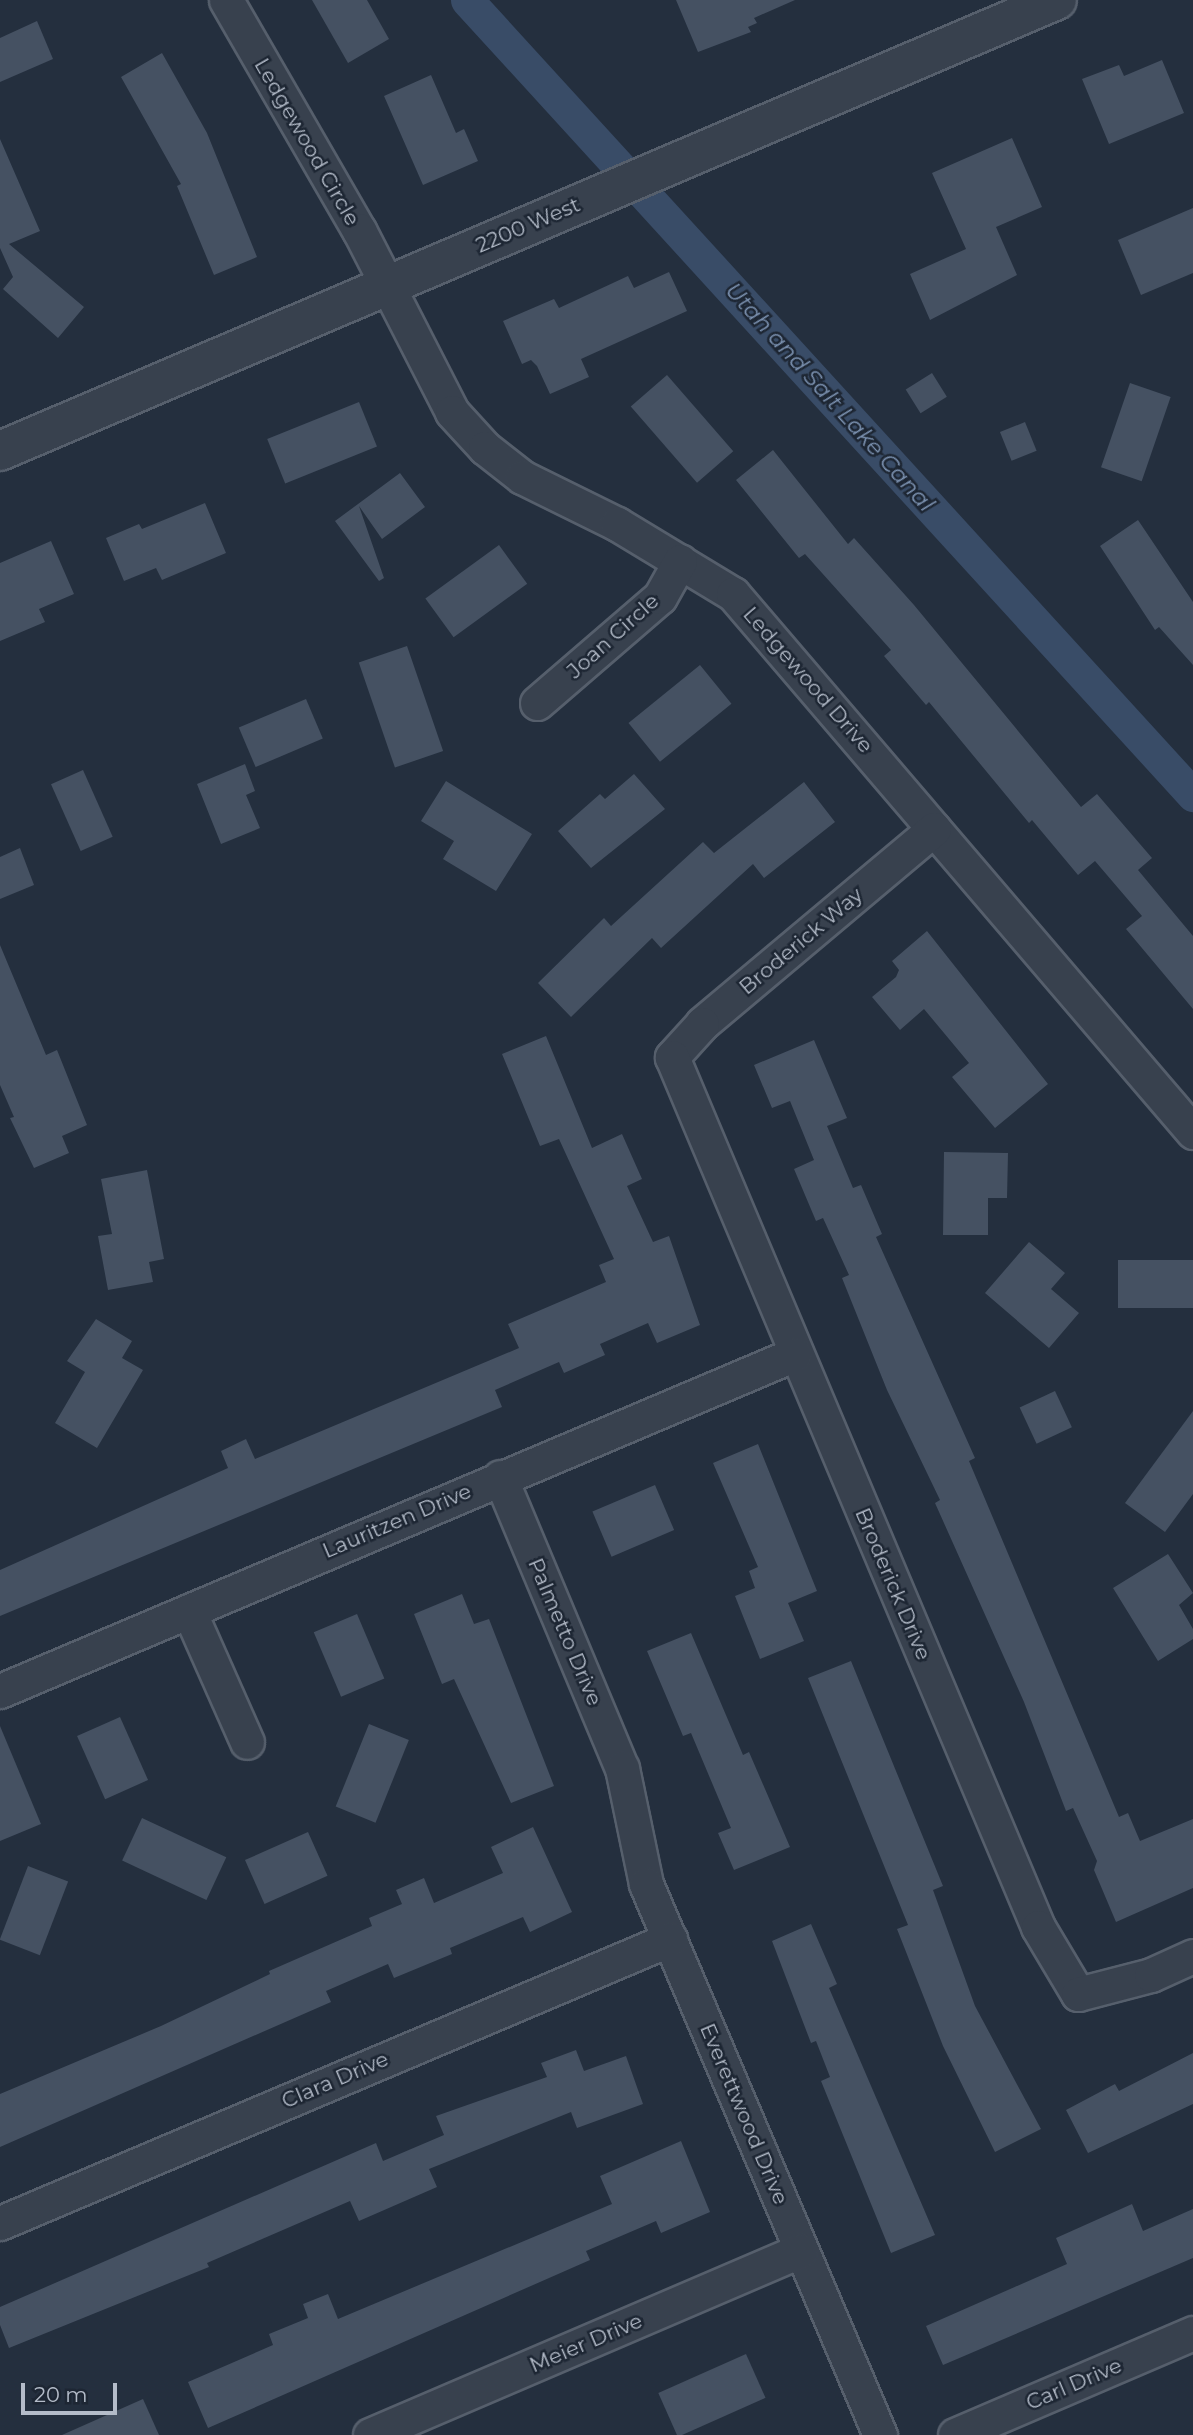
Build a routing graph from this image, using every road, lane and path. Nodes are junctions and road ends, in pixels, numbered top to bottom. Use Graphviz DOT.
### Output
graph roads {
  1 [pos="226,0"];
  2 [pos="1057,0"];
  3 [pos="387,286"];
  4 [pos="0,451"];
  5 [pos="680,561"];
  6 [pos="537,703"];
  7 [pos="934,829"];
  8 [pos="672,1057"];
  9 [pos="1193,1132"];
  10 [pos="795,1354"];
  11 [pos="500,1477"];
  12 [pos="189,1611"];
  13 [pos="0,1691"];
  14 [pos="247,1742"];
  15 [pos="628,1787"];
  16 [pos="670,1939"];
  17 [pos="1193,1956"];
  18 [pos="0,2223"];
  19 [pos="801,2250"];
  20 [pos="1193,2333"];
  21 [pos="422,2425"];
  22 [pos="370,2435"];
  23 [pos="880,2435"];
  24 [pos="956,2435"];
  1 -- 3 [label="street, Ledgewood Circle"];
  2 -- 3 [label="street, 2200 West"];
  3 -- 4 [label="street, 2200 West"];
  3 -- 5 [label="street, Ledgewood Drive"];
  5 -- 6 [label="street, Joan Circle"];
  5 -- 7 [label="street, Ledgewood Drive"];
  7 -- 8 [label="street, Broderick Way"];
  7 -- 9 [label="street, Ledgewood Drive"];
  8 -- 10 [label="street, Broderick Drive"];
  10 -- 11 [label="street, Lauritzen Drive"];
  10 -- 17 [label="street, Broderick Drive"];
  11 -- 12 [label="street, Lauritzen Drive"];
  11 -- 15 [label="street, Palmetto Drive"];
  12 -- 13 [label="street, Lauritzen Drive"];
  12 -- 14 [label="street"];
  15 -- 16 [label="street, Everettwood Drive"];
  16 -- 18 [label="street, Clara Drive"];
  16 -- 19 [label="street, Everettwood Drive"];
  19 -- 21 [label="street, Meier Drive"];
  19 -- 23 [label="street, Everettwood Drive"];
  20 -- 24 [label="street, Carl Drive"];
  21 -- 22 [label="street, Meier Drive"];
}
